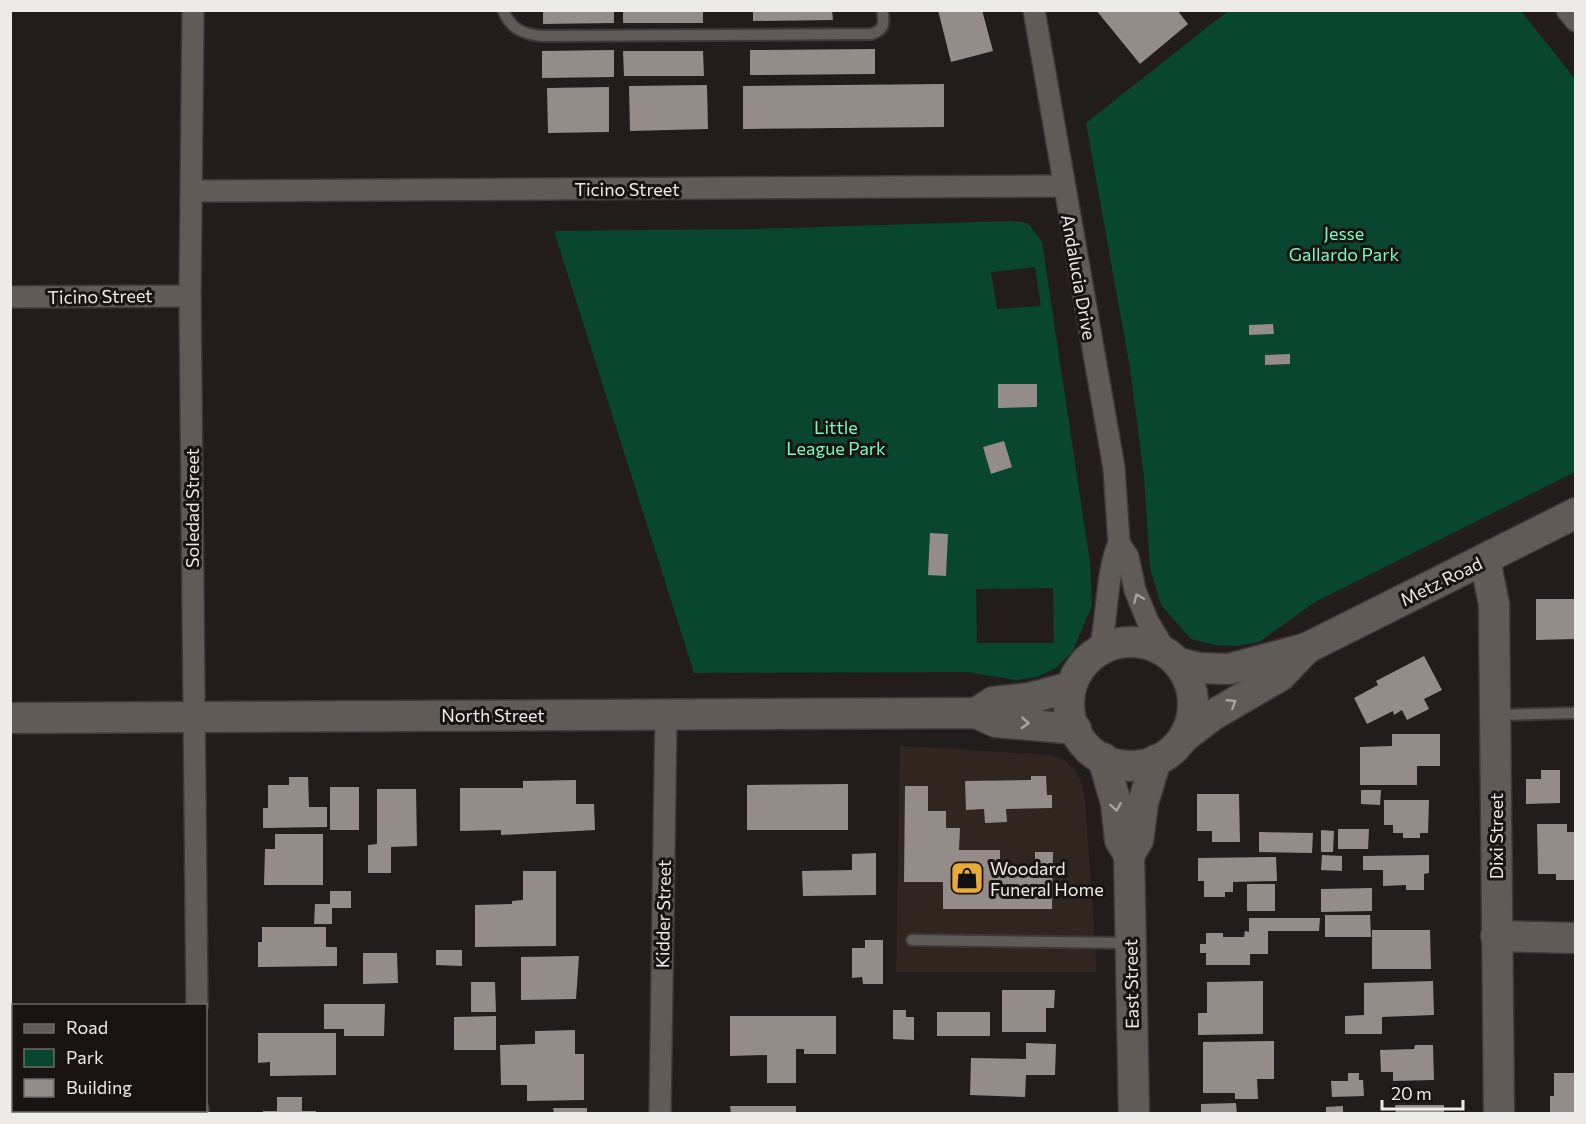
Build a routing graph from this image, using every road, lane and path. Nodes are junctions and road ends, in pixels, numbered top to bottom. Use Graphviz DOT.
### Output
graph roads {
  1 [pos="193,10"];
  2 [pos="503,10"];
  3 [pos="882,10"];
  4 [pos="1034,10"];
  5 [pos="1567,10"];
  6 [pos="1575,21"];
  7 [pos="1063,186"];
  8 [pos="192,191"];
  9 [pos="190,296"];
  10 [pos="10,297"];
  11 [pos="1575,513"];
  12 [pos="1119,543"];
  13 [pos="1485,560"];
  14 [pos="1307,648"];
  15 [pos="1100,650"];
  16 [pos="1172,656"];
  17 [pos="1071,687"];
  18 [pos="976,713"];
  19 [pos="1575,713"];
  20 [pos="666,714"];
  21 [pos="1496,715"];
  22 [pos="194,716"];
  23 [pos="10,718"];
  24 [pos="1076,729"];
  25 [pos="1184,737"];
  26 [pos="1103,758"];
  27 [pos="1156,760"];
  28 [pos="1129,855"];
  29 [pos="1496,936"];
  30 [pos="1575,938"];
  31 [pos="912,940"];
  32 [pos="1131,943"];
  33 [pos="197,1004"];
  34 [pos="660,1113"];
  35 [pos="1134,1113"];
  36 [pos="1498,1113"];
  1 -- 8 [label="street, Soledad Street"];
  2 -- 3 [label="lane"];
  4 -- 7 [label="street, Andalucia Drive"];
  5 -- 6 [label="street"];
  7 -- 8 [label="street, Ticino Street"];
  7 -- 12 [label="street, Andalucia Drive"];
  8 -- 9 [label="street, Soledad Street"];
  9 -- 10 [label="street, Ticino Street"];
  9 -- 22 [label="street, Soledad Street"];
  11 -- 13 [label="street, Metz Road"];
  12 -- 15 [label="street, Andalucia Drive"];
  16 -- 12 [label="street, Andalucia Drive, one-way"];
  13 -- 14 [label="street, Metz Road"];
  13 -- 21 [label="street, Dixi Street"];
  14 -- 16 [label="street, Metz Road"];
  25 -- 14 [label="street, Metz Road, one-way"];
  15 -- 16 [label="street"];
  15 -- 17 [label="street"];
  16 -- 25 [label="street"];
  17 -- 18 [label="street, North Street"];
  17 -- 24 [label="street"];
  18 -- 20 [label="street, North Street"];
  18 -- 24 [label="street, North Street, one-way"];
  19 -- 21 [label="lane"];
  20 -- 22 [label="street, North Street"];
  20 -- 34 [label="street, Kidder Street"];
  21 -- 29 [label="street, Dixi Street"];
  22 -- 23 [label="street, North Street"];
  22 -- 33 [label="street, Soledad Street"];
  24 -- 26 [label="street"];
  25 -- 27 [label="street"];
  26 -- 27 [label="street"];
  26 -- 28 [label="street, East Street, one-way"];
  27 -- 28 [label="street, East Street"];
  28 -- 32 [label="street, East Street"];
  29 -- 30 [label="street"];
  29 -- 36 [label="street, Dixi Street"];
  31 -- 32 [label="lane"];
  32 -- 35 [label="street, East Street"];
}
